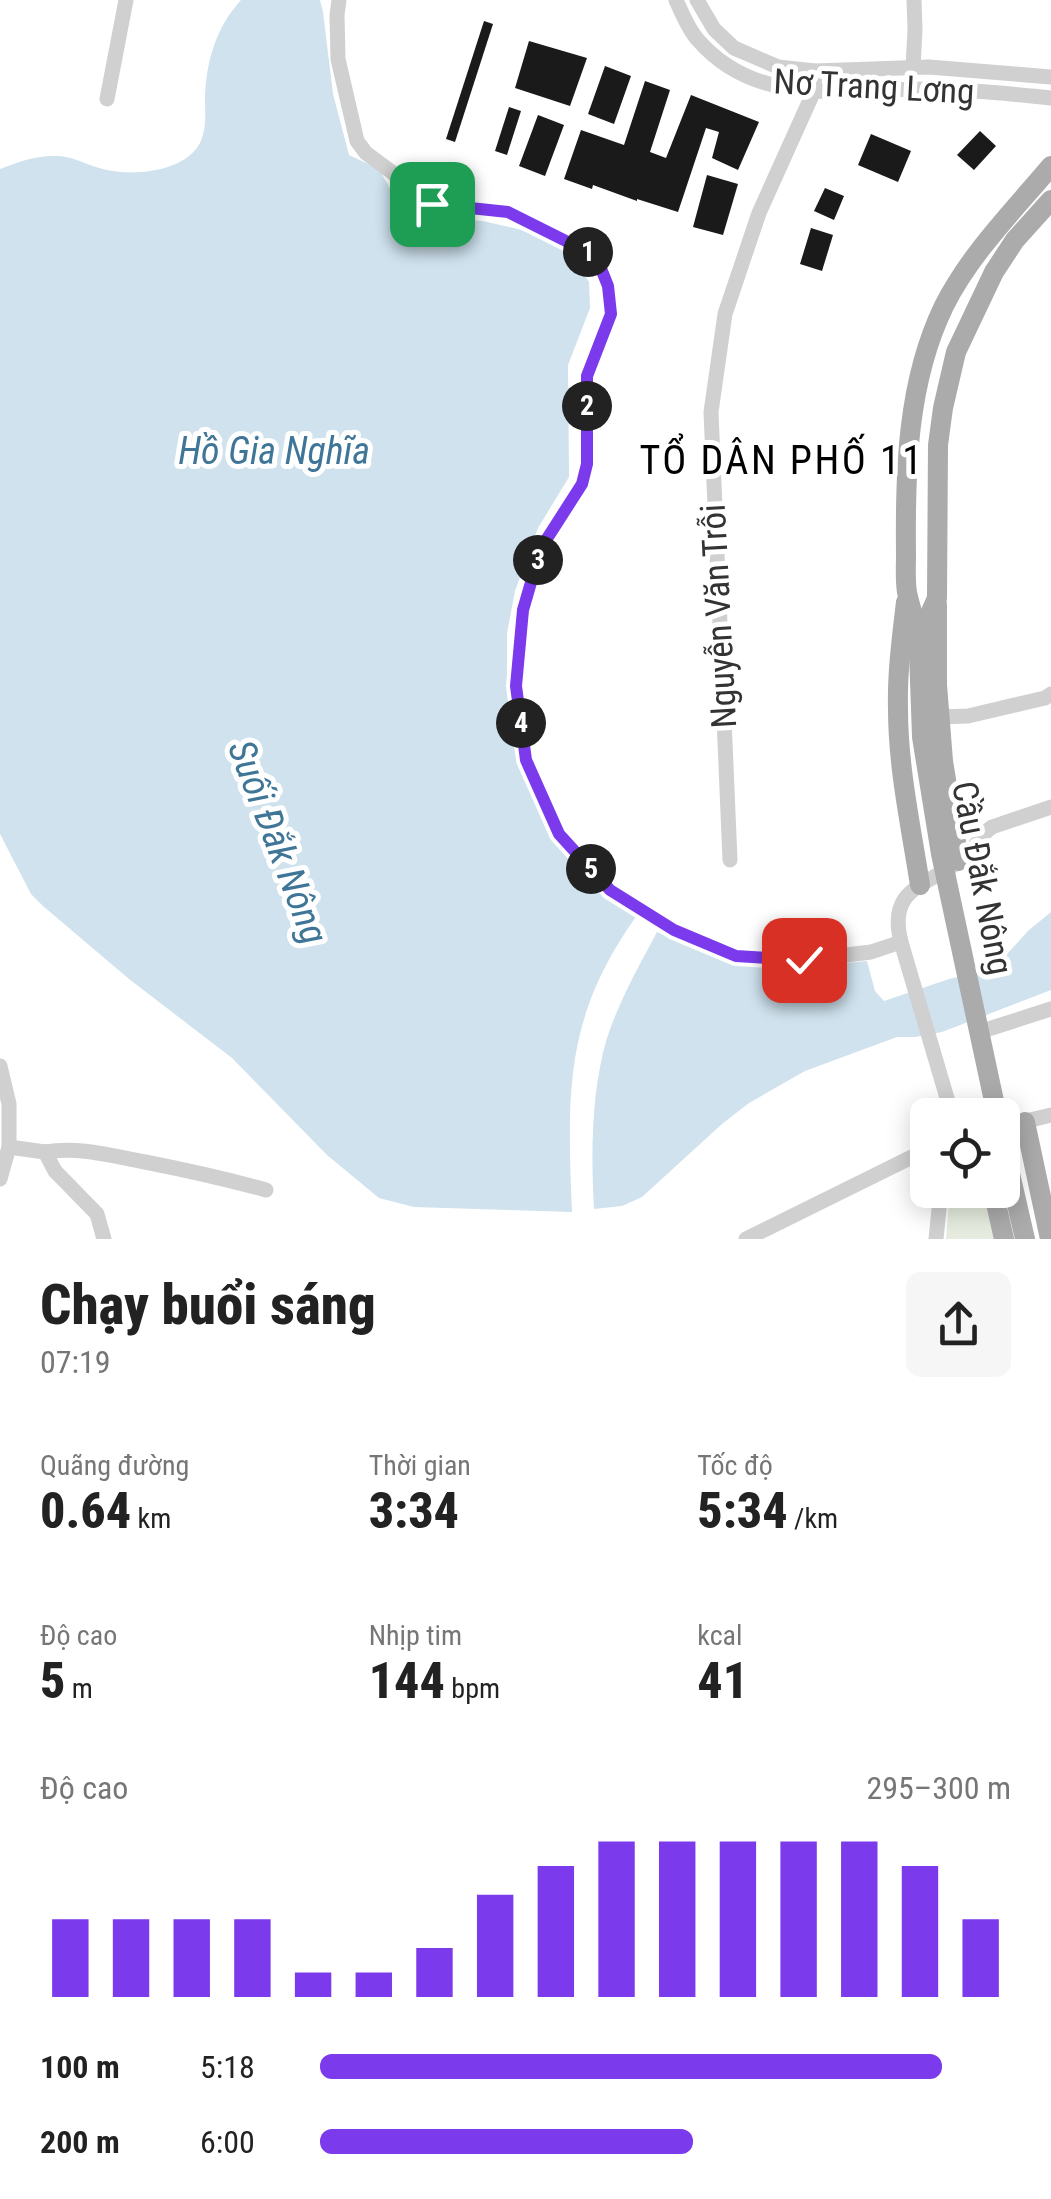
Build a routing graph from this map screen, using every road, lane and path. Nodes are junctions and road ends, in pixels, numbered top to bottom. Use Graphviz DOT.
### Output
graph roads {
  1 [pos="126,0"];
  2 [pos="339,0"];
  3 [pos="676,0"];
  4 [pos="697,0"];
  5 [pos="914,0"];
  6 [pos="912,67"];
  7 [pos="815,71"];
  8 [pos="1051,77"];
  9 [pos="814,91"];
  10 [pos="1051,98"];
  11 [pos="107,99"];
  12 [pos="1051,166"];
  13 [pos="1050,203"];
  14 [pos="907,590"];
  15 [pos="936,598"];
  16 [pos="919,644"];
  17 [pos="1051,694"];
  18 [pos="940,717"];
  19 [pos="1051,807"];
  20 [pos="730,860"];
  21 [pos="959,861"];
  22 [pos="920,885"];
  23 [pos="901,942"];
  24 [pos="1051,1009"];
  25 [pos="979,1032"];
  26 [pos="0,1066"];
  27 [pos="947,1098"];
  28 [pos="993,1098"];
  29 [pos="1051,1115"];
  30 [pos="1025,1122"];
  31 [pos="1020,1123"];
  32 [pos="9,1147"];
  33 [pos="45,1152"];
  34 [pos="910,1158"];
  35 [pos="0,1179"];
  36 [pos="266,1190"];
  37 [pos="939,1208"];
  38 [pos="997,1208"];
  39 [pos="1018,1208"];
  40 [pos="104,1239"];
  41 [pos="746,1239"];
  42 [pos="936,1239"];
  43 [pos="1004,1239"];
  44 [pos="1025,1239"];
  45 [pos="1050,1239"];
  1 -- 11 [label="street"];
  2 -- 23 [label="street"];
  3 -- 9 [label="street, Nơ Trang Lơng"];
  4 -- 7 [label="street, Nơ Trang Lơng"];
  5 -- 6 [label="street"];
  6 -- 7 [label="street, Nơ Trang Lơng"];
  6 -- 8 [label="street, Nơ Trang Lơng"];
  7 -- 9 [label="street"];
  9 -- 10 [label="street, Nơ Trang Lơng"];
  9 -- 20 [label="street, Nguyễn Văn Trỗi"];
  12 -- 14 [label="main road"];
  13 -- 15 [label="main road"];
  14 -- 16 [label="main road"];
  14 -- 22 [label="main road"];
  15 -- 16 [label="main road"];
  15 -- 18 [label="main road"];
  16 -- 25 [label="main road, Cầu Đắk Nông, bridge"];
  17 -- 18 [label="street"];
  18 -- 21 [label="main road"];
  19 -- 21 [label="street"];
  21 -- 22 [label="street"];
  22 -- 23 [label="street"];
  23 -- 27 [label="street"];
  24 -- 25 [label="street"];
  25 -- 28 [label="main road, Cầu Đắk Nông, bridge"];
  26 -- 32 [label="street"];
  29 -- 30 [label="street"];
  30 -- 31 [label="street"];
  30 -- 45 [label="main road"];
  32 -- 33 [label="street"];
  32 -- 35 [label="street"];
  33 -- 36 [label="street"];
  33 -- 40 [label="street"];
  34 -- 41 [label="street"];
  37 -- 42 [label="street"];
  38 -- 43 [label="main road"];
  39 -- 44 [label="main road"];
}
